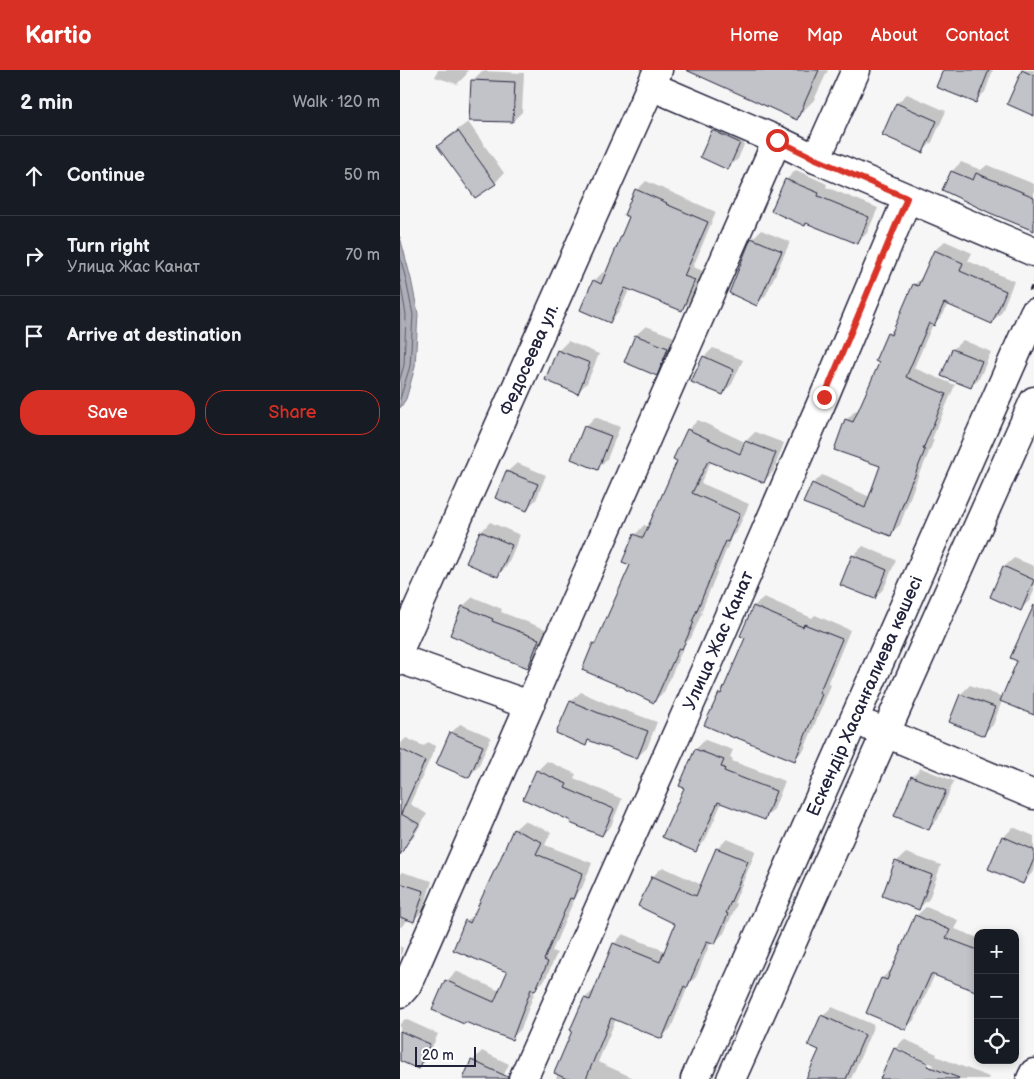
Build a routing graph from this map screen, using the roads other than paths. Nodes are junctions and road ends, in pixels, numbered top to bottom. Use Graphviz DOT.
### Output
graph roads {
  1 [pos="856,70"];
  2 [pos="654,78"];
  3 [pos="777,140"];
  4 [pos="816,159"];
  5 [pos="907,198"];
  6 [pos="1034,252"];
  7 [pos="1034,313"];
  8 [pos="1034,401"];
  9 [pos="400,648"];
  10 [pos="400,659"];
  11 [pos="530,705"];
  12 [pos="854,719"];
  13 [pos="886,733"];
  14 [pos="1034,795"];
  15 [pos="400,993"];
  16 [pos="1034,1073"];
  17 [pos="523,1079"];
  18 [pos="695,1079"];
  19 [pos="731,1079"];
  20 [pos="1031,1079"];
  1 -- 4 [label="street"];
  2 -- 3 [label="street"];
  2 -- 9 [label="street, Федосеева ул."];
  3 -- 4 [label="street"];
  3 -- 11 [label="street"];
  4 -- 5 [label="street"];
  5 -- 6 [label="street"];
  5 -- 17 [label="street, Улица Жас Канат"];
  7 -- 12 [label="street, Ескендір Хасанғалиева көшесі"];
  8 -- 13 [label="street, Ескендір Хасанғалиева көшесі"];
  10 -- 11 [label="street"];
  11 -- 15 [label="street"];
  12 -- 13 [label="street"];
  12 -- 18 [label="street, Ескендір Хасанғалиева көшесі"];
  13 -- 14 [label="street"];
  13 -- 19 [label="street, Ескендір Хасанғалиева көшесі"];
  16 -- 20 [label="street"];
}
